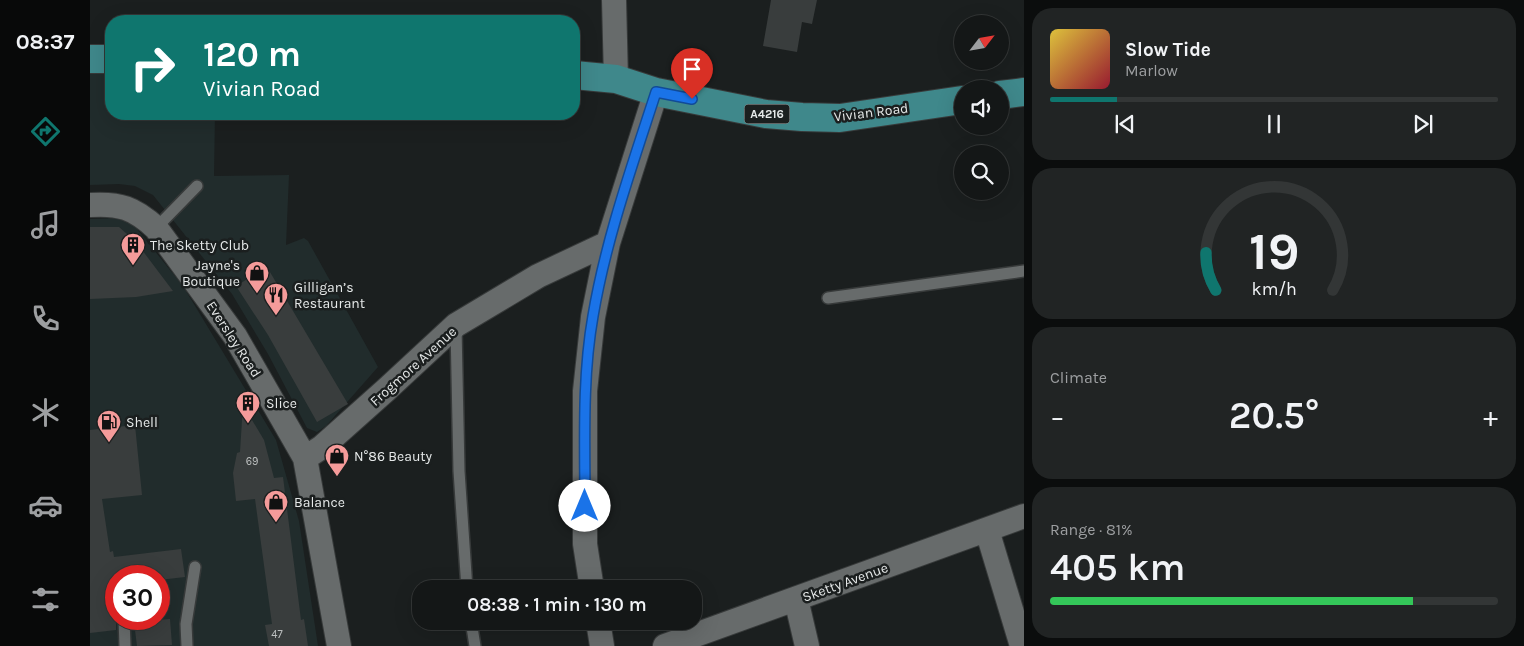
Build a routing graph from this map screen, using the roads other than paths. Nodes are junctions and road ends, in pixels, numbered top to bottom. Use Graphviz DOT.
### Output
graph roads {
  1 [pos="614,0"];
  2 [pos="90,59"];
  3 [pos="105,59"];
  4 [pos="580,75"];
  5 [pos="616,79"];
  6 [pos="656,92"];
  7 [pos="1024,92"];
  8 [pos="1009,94"];
  9 [pos="954,101"];
  10 [pos="197,186"];
  11 [pos="90,205"];
  12 [pos="156,228"];
  13 [pos="608,243"];
  14 [pos="1024,271"];
  15 [pos="828,298"];
  16 [pos="456,325"];
  17 [pos="304,458"];
  18 [pos="1024,516"];
  19 [pos="988,530"];
  20 [pos="195,567"];
  21 [pos="466,580"];
  22 [pos="590,580"];
  23 [pos="796,599"];
  24 [pos="124,630"];
  25 [pos="472,630"];
  26 [pos="599,630"];
  27 [pos="125,646"];
  28 [pos="187,646"];
  29 [pos="339,646"];
  30 [pos="475,646"];
  31 [pos="602,646"];
  32 [pos="665,646"];
  33 [pos="807,646"];
  34 [pos="1022,646"];
  1 -- 5 [label="street"];
  2 -- 3 [label="main road"];
  4 -- 5 [label="main road, Vivian Road / A4216"];
  5 -- 6 [label="main road, Vivian Road / A4216"];
  6 -- 9 [label="main road, Vivian Road / A4216"];
  6 -- 13 [label="street"];
  7 -- 8 [label="main road"];
  10 -- 12 [label="lane"];
  11 -- 12 [label="street, Eversley Road"];
  12 -- 17 [label="street, Eversley Road"];
  13 -- 16 [label="street, Frogmore Avenue"];
  13 -- 22 [label="street"];
  14 -- 15 [label="lane"];
  16 -- 17 [label="street, Frogmore Avenue"];
  16 -- 21 [label="lane"];
  17 -- 29 [label="street, Eversley Road"];
  18 -- 19 [label="street, Sketty Avenue"];
  19 -- 23 [label="street, Sketty Avenue"];
  19 -- 34 [label="street"];
  20 -- 28 [label="lane"];
  23 -- 32 [label="street, Sketty Avenue"];
  23 -- 33 [label="street"];
  24 -- 27 [label="lane"];
  25 -- 30 [label="lane"];
  26 -- 31 [label="street"];
}
